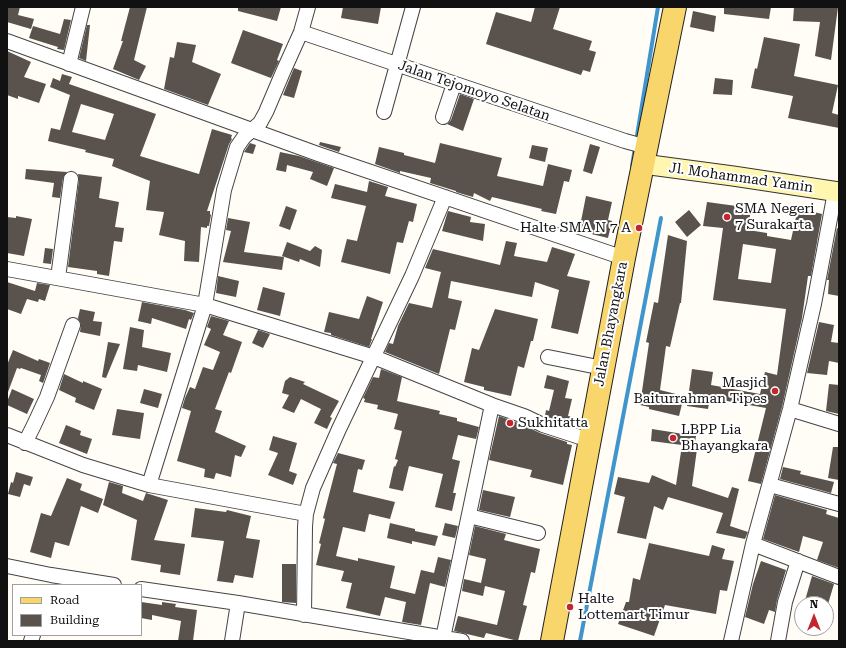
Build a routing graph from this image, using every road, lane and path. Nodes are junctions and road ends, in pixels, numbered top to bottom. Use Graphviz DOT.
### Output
graph roads {
  1 [pos="83,7"];
  2 [pos="308,7"];
  3 [pos="414,7"];
  4 [pos="675,7"];
  5 [pos="301,32"];
  6 [pos="7,41"];
  7 [pos="69,64"];
  8 [pos="398,65"];
  9 [pos="454,84"];
  10 [pos="384,112"];
  11 [pos="443,117"];
  12 [pos="252,130"];
  13 [pos="640,149"];
  14 [pos="71,179"];
  15 [pos="837,192"];
  16 [pos="445,197"];
  17 [pos="624,258"];
  18 [pos="7,269"];
  19 [pos="58,278"];
  20 [pos="205,305"];
  21 [pos="73,324"];
  22 [pos="374,357"];
  23 [pos="548,357"];
  24 [pos="603,368"];
  25 [pos="492,405"];
  26 [pos="790,409"];
  27 [pos="839,424"];
  28 [pos="7,435"];
  29 [pos="589,440"];
  30 [pos="25,442"];
  31 [pos="770,484"];
  32 [pos="149,485"];
  33 [pos="839,504"];
  34 [pos="306,514"];
  35 [pos="469,516"];
  36 [pos="538,533"];
  37 [pos="753,544"];
  38 [pos="798,561"];
  39 [pos="7,566"];
  40 [pos="839,577"];
  41 [pos="50,580"];
  42 [pos="101,584"];
  43 [pos="142,589"];
  44 [pos="238,603"];
  45 [pos="304,615"];
  46 [pos="442,638"];
  47 [pos="232,641"];
  48 [pos="462,641"];
  49 [pos="552,641"];
  50 [pos="731,641"];
  51 [pos="778,641"];
  1 -- 7 [label="street"];
  2 -- 5 [label="street"];
  3 -- 8 [label="street"];
  4 -- 13 [label="main road, Jalan Bhayangkara"];
  5 -- 8 [label="street, Jalan Tejomoyo Selatan"];
  5 -- 12 [label="street"];
  6 -- 7 [label="street"];
  7 -- 12 [label="street"];
  8 -- 9 [label="street, Jalan Tejomoyo Selatan"];
  8 -- 10 [label="street"];
  9 -- 11 [label="street"];
  9 -- 13 [label="street, Jalan Tejomoyo Selatan"];
  12 -- 16 [label="street"];
  12 -- 20 [label="street"];
  13 -- 15 [label="main road, Jl. Mohammad Yamin"];
  13 -- 17 [label="main road, Jalan Bhayangkara"];
  14 -- 19 [label="street"];
  15 -- 26 [label="street"];
  16 -- 17 [label="street"];
  16 -- 22 [label="street"];
  17 -- 24 [label="main road, Jalan Bhayangkara"];
  18 -- 19 [label="street"];
  19 -- 20 [label="street"];
  20 -- 22 [label="street"];
  20 -- 32 [label="street"];
  21 -- 30 [label="street"];
  22 -- 25 [label="street"];
  22 -- 34 [label="street"];
  23 -- 24 [label="street"];
  24 -- 29 [label="main road, Jalan Bhayangkara"];
  25 -- 29 [label="street"];
  25 -- 35 [label="street"];
  26 -- 27 [label="street"];
  26 -- 31 [label="street"];
  28 -- 30 [label="street"];
  29 -- 49 [label="main road, Jalan Bhayangkara"];
  30 -- 32 [label="street"];
  31 -- 33 [label="street"];
  31 -- 37 [label="street"];
  32 -- 34 [label="street"];
  34 -- 45 [label="street"];
  35 -- 36 [label="street"];
  35 -- 46 [label="street"];
  37 -- 38 [label="street"];
  37 -- 50 [label="street"];
  38 -- 40 [label="street"];
  38 -- 51 [label="street"];
  39 -- 41 [label="street"];
  41 -- 42 [label="street"];
  43 -- 44 [label="street"];
  44 -- 45 [label="street"];
  44 -- 47 [label="street"];
  45 -- 46 [label="street"];
  46 -- 48 [label="street"];
}
